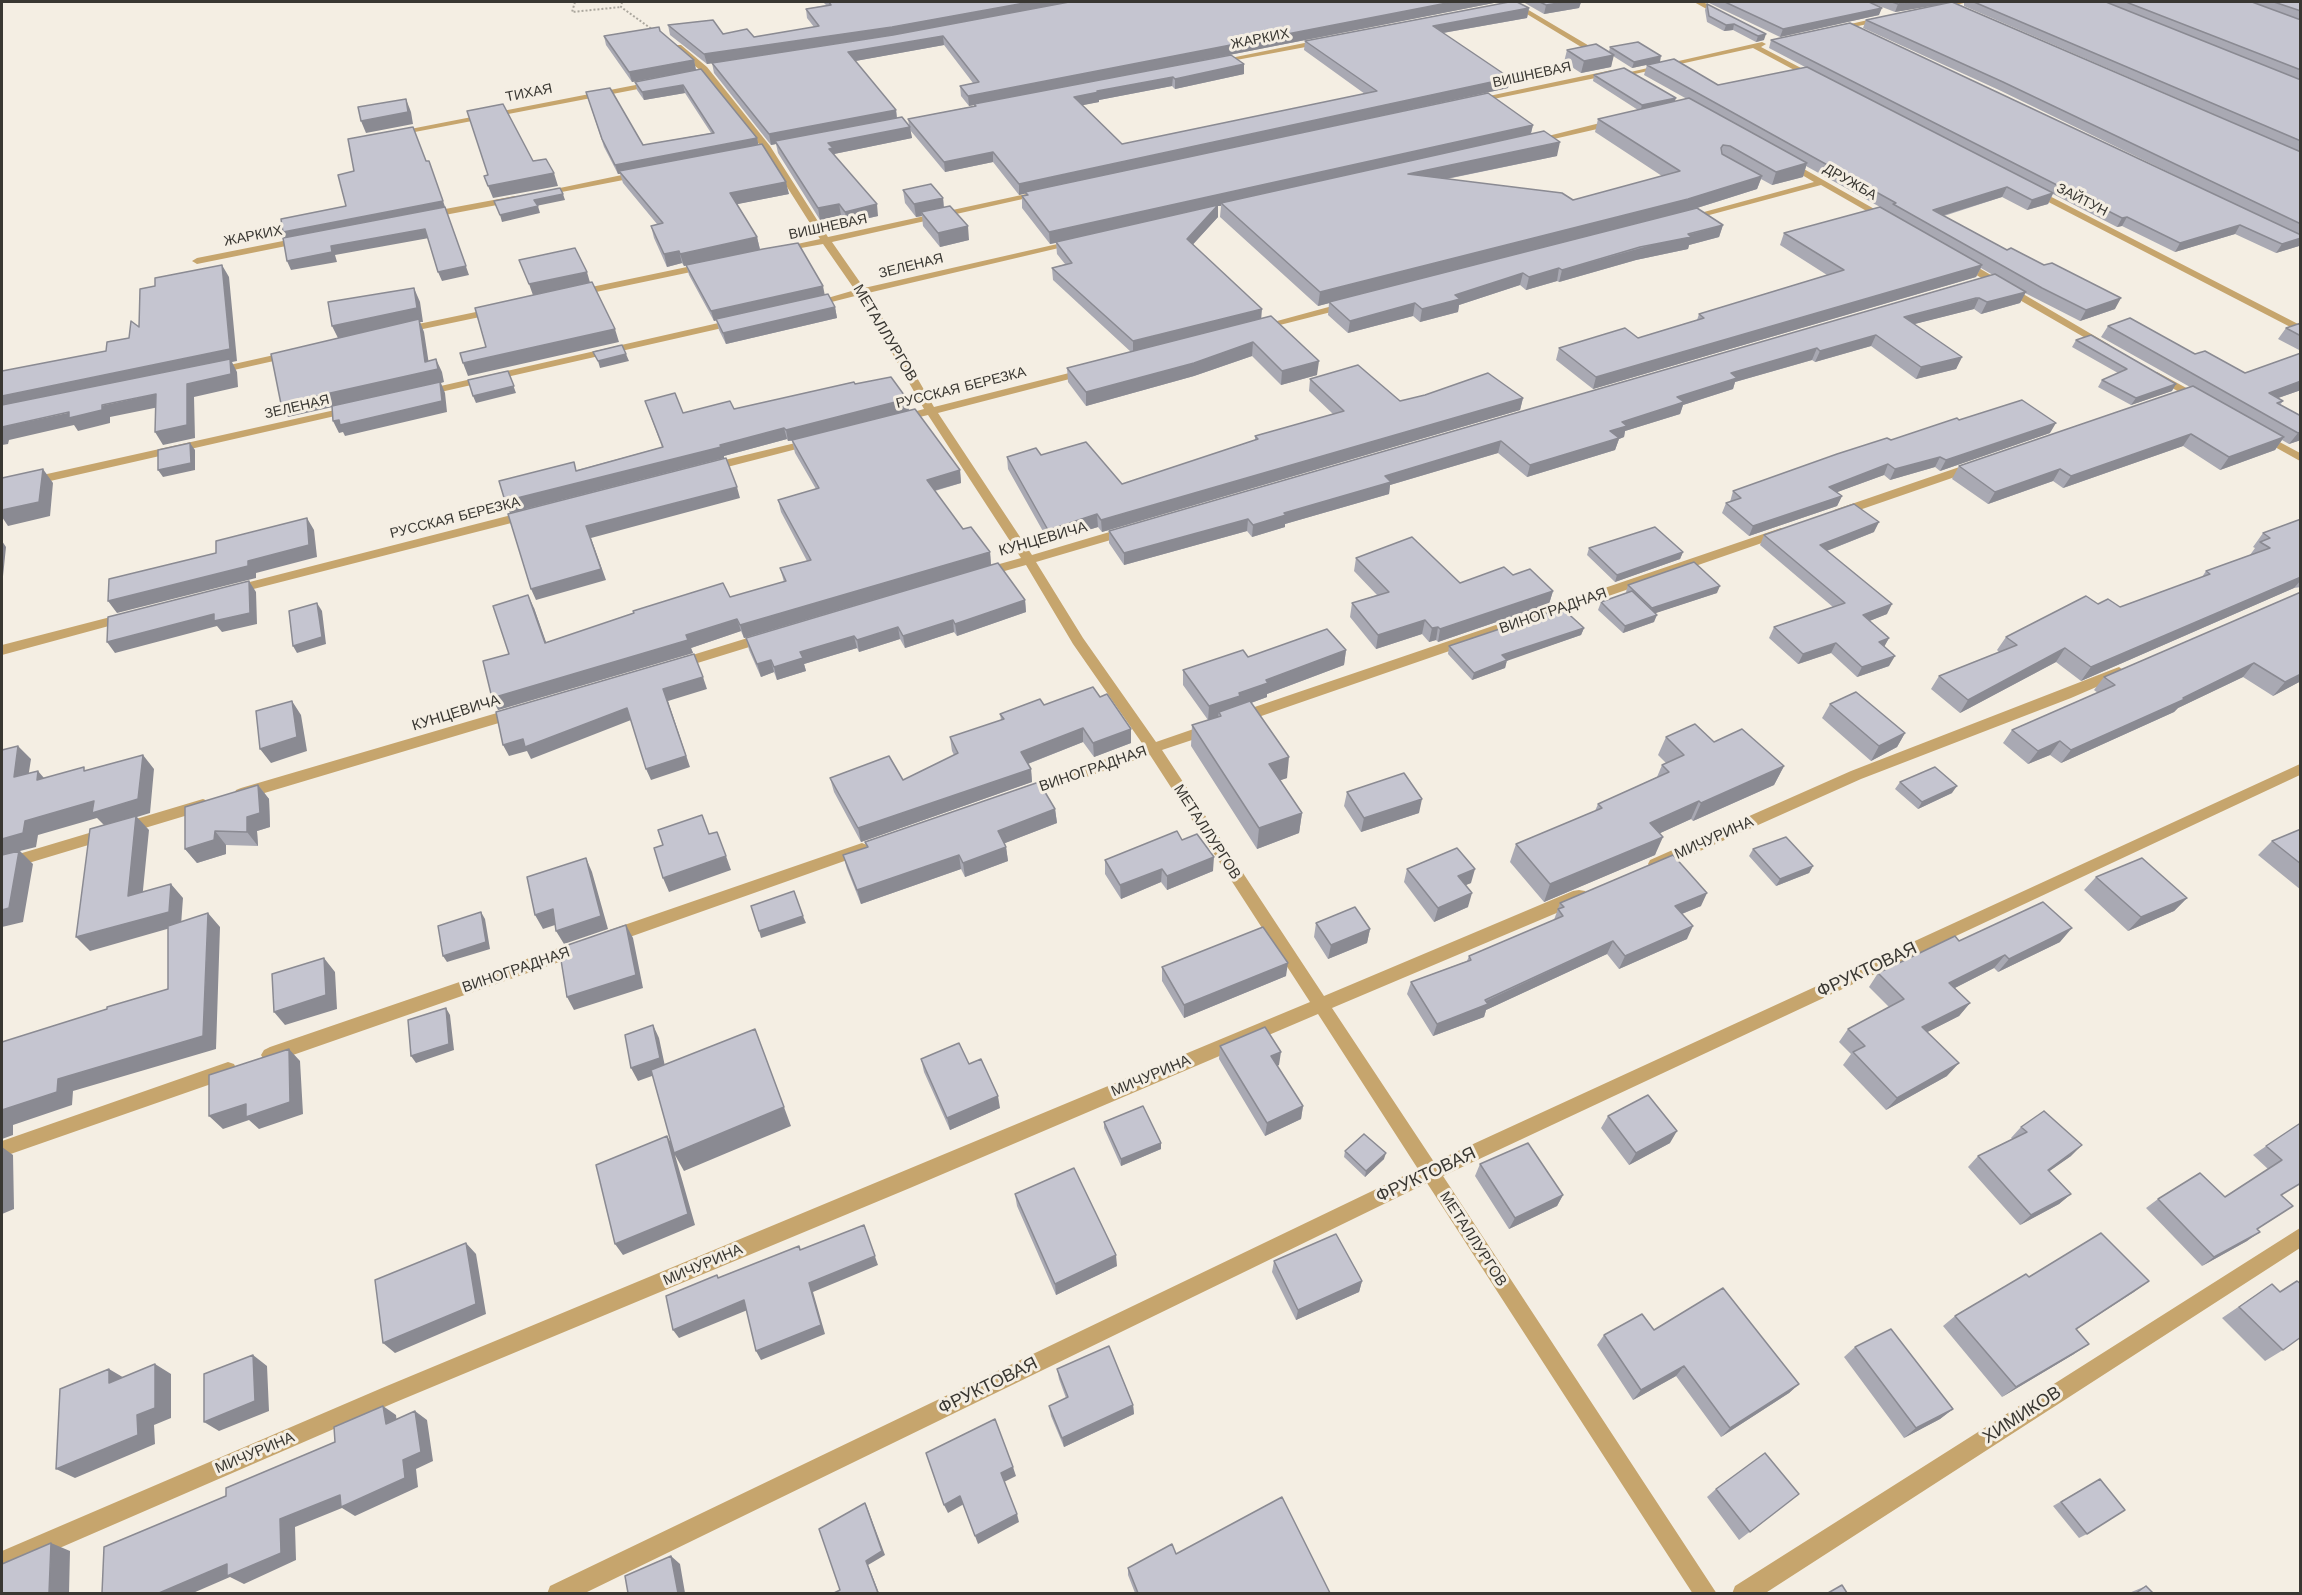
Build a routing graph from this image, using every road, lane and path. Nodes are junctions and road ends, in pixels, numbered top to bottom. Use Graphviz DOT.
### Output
graph roads {
  1 [pos="575,2"];
  2 [pos="622,2"];
  3 [pos="1698,2"];
  4 [pos="1510,4"];
  5 [pos="1963,5"];
  6 [pos="621,7"];
  7 [pos="1875,9"];
  8 [pos="1927,9"];
  9 [pos="1728,16"];
  10 [pos="1847,26"];
  11 [pos="1824,31"];
  12 [pos="1866,35"];
  13 [pos="667,37"];
  14 [pos="1329,40"];
  15 [pos="1766,44"];
  16 [pos="1754,46"];
  17 [pos="1615,63"];
  18 [pos="1200,65"];
  19 [pos="1627,71"];
  20 [pos="667,81"];
  21 [pos="1649,84"];
  22 [pos="1828,84"];
  23 [pos="1466,102"];
  24 [pos="1629,119"];
  25 [pos="379,136"];
  26 [pos="1524,142"];
  27 [pos="1774,155"];
  28 [pos="653,172"];
  29 [pos="1823,182"];
  30 [pos="2028,188"];
  31 [pos="1047,192"];
  32 [pos="422,217"];
  33 [pos="1673,221"];
  34 [pos="1892,222"];
  35 [pos="309,239"];
  36 [pos="826,241"];
  37 [pos="1084,241"];
  38 [pos="768,253"];
  39 [pos="1951,256"];
  40 [pos="197,261"];
  41 [pos="722,263"];
  42 [pos="1991,279"];
  43 [pos="1968,286"];
  44 [pos="862,292"];
  45 [pos="561,297"];
  46 [pos="1360,301"];
  47 [pos="804,306"];
  48 [pos="504,309"];
  49 [pos="748,319"];
  50 [pos="2301,329"];
  51 [pos="1244,331"];
  52 [pos="388,333"];
  53 [pos="308,351"];
  54 [pos="2115,351"];
  55 [pos="2146,369"];
  56 [pos="1093,370"];
  57 [pos="205,373"];
  58 [pos="2187,392"];
  59 [pos="414,394"];
  60 [pos="2164,400"];
  61 [pos="2208,404"];
  62 [pos="368,405"];
  63 [pos="930,411"];
  64 [pos="884,423"];
  65 [pos="2249,428"];
  66 [pos="826,438"];
  67 [pos="2301,458"];
  68 [pos="1984,462"];
  69 [pos="698,471"];
  70 [pos="2,488"];
  71 [pos="536,513"];
  72 [pos="1827,516"];
  73 [pos="1144,526"];
  74 [pos="1793,528"];
  75 [pos="1029,560"];
  76 [pos="972,576"];
  77 [pos="222,593"];
  78 [pos="141,614"];
  79 [pos="778,634"];
  80 [pos="2,650"];
  81 [pos="2131,667"];
  82 [pos="664,668"];
  83 [pos="527,709"];
  84 [pos="1152,748"];
  85 [pos="2301,769"];
  86 [pos="1006,799"];
  87 [pos="882,843"];
  88 [pos="2,865"];
  89 [pos="1637,872"];
  90 [pos="1593,890"];
  91 [pos="1321,1004"];
  92 [pos="261,1059"];
  93 [pos="238,1066"];
  94 [pos="2,1149"];
  95 [pos="1430,1173"];
  96 [pos="2301,1237"];
  97 [pos="2,1562"];
  98 [pos="558,1593"];
  99 [pos="1706,1593"];
  100 [pos="1743,1593"];
  1 -- 6 [label="path"];
  2 -- 6 [label="path"];
  3 -- 9 [label="street"];
  4 -- 17 [label="street"];
  5 -- 8 [label="street"];
  6 -- 13 [label="path"];
  7 -- 10 [label="street"];
  10 -- 11 [label="street"];
  10 -- 12 [label="street"];
  13 -- 36 [label="street, МЕТАЛЛУРГОВ"];
  14 -- 18 [label="street, ЖАРКИХ"];
  15 -- 16 [label="street, ВИШНЕВАЯ"];
  16 -- 19 [label="street, ВИШНЕВАЯ"];
  16 -- 22 [label="street"];
  19 -- 21 [label="street"];
  19 -- 23 [label="street, ВИШНЕВАЯ"];
  20 -- 25 [label="street, ТИХАЯ"];
  24 -- 26 [label="street"];
  27 -- 29 [label="street, ДРУЖБА"];
  28 -- 32 [label="street"];
  29 -- 33 [label="street"];
  29 -- 34 [label="street, ДРУЖБА"];
  30 -- 50 [label="street, ЗАЙТУН"];
  31 -- 36 [label="street, ВИШНЕВАЯ"];
  35 -- 40 [label="street, ЖАРКИХ"];
  36 -- 38 [label="street, ВИШНЕВАЯ"];
  36 -- 44 [label="street, МЕТАЛЛУРГОВ"];
  37 -- 44 [label="street, ЗЕЛЕНАЯ"];
  39 -- 42 [label="street"];
  41 -- 45 [label="street"];
  42 -- 43 [label="street"];
  42 -- 54 [label="street"];
  44 -- 47 [label="street, ЗЕЛЕНАЯ"];
  44 -- 63 [label="street, МЕТАЛЛУРГОВ"];
  46 -- 51 [label="street"];
  48 -- 52 [label="street"];
  49 -- 59 [label="street"];
  53 -- 57 [label="street"];
  55 -- 58 [label="street"];
  56 -- 63 [label="street, РУССКАЯ БЕРЕЗКА"];
  58 -- 60 [label="street"];
  58 -- 61 [label="street"];
  62 -- 70 [label="street, ЗЕЛЕНАЯ"];
  63 -- 64 [label="street, РУССКАЯ БЕРЕЗКА"];
  63 -- 75 [label="street, МЕТАЛЛУРГОВ"];
  65 -- 67 [label="street"];
  66 -- 69 [label="street"];
  68 -- 72 [label="street"];
  71 -- 77 [label="street, РУССКАЯ БЕРЕЗКА"];
  73 -- 75 [label="street, КУНЦЕВИЧА"];
  74 -- 84 [label="street, ВИНОГРАДНАЯ"];
  75 -- 76 [label="street, КУНЦЕВИЧА"];
  75 -- 84 [label="street, МЕТАЛЛУРГОВ"];
  78 -- 80 [label="street"];
  79 -- 82 [label="street"];
  81 -- 89 [label="street, МИЧУРИНА"];
  83 -- 88 [label="street, КУНЦЕВИЧА"];
  84 -- 86 [label="street, ВИНОГРАДНАЯ"];
  84 -- 91 [label="street, МЕТАЛЛУРГОВ"];
  85 -- 95 [label="street, ФРУКТОВАЯ"];
  87 -- 92 [label="street, ВИНОГРАДНАЯ"];
  90 -- 91 [label="street, МИЧУРИНА"];
  91 -- 95 [label="street, МЕТАЛЛУРГОВ"];
  91 -- 97 [label="street, МИЧУРИНА"];
  93 -- 94 [label="street"];
  95 -- 98 [label="street, ФРУКТОВАЯ"];
  95 -- 99 [label="street, МЕТАЛЛУРГОВ"];
  96 -- 100 [label="street, ХИМИКОВ"];
}
